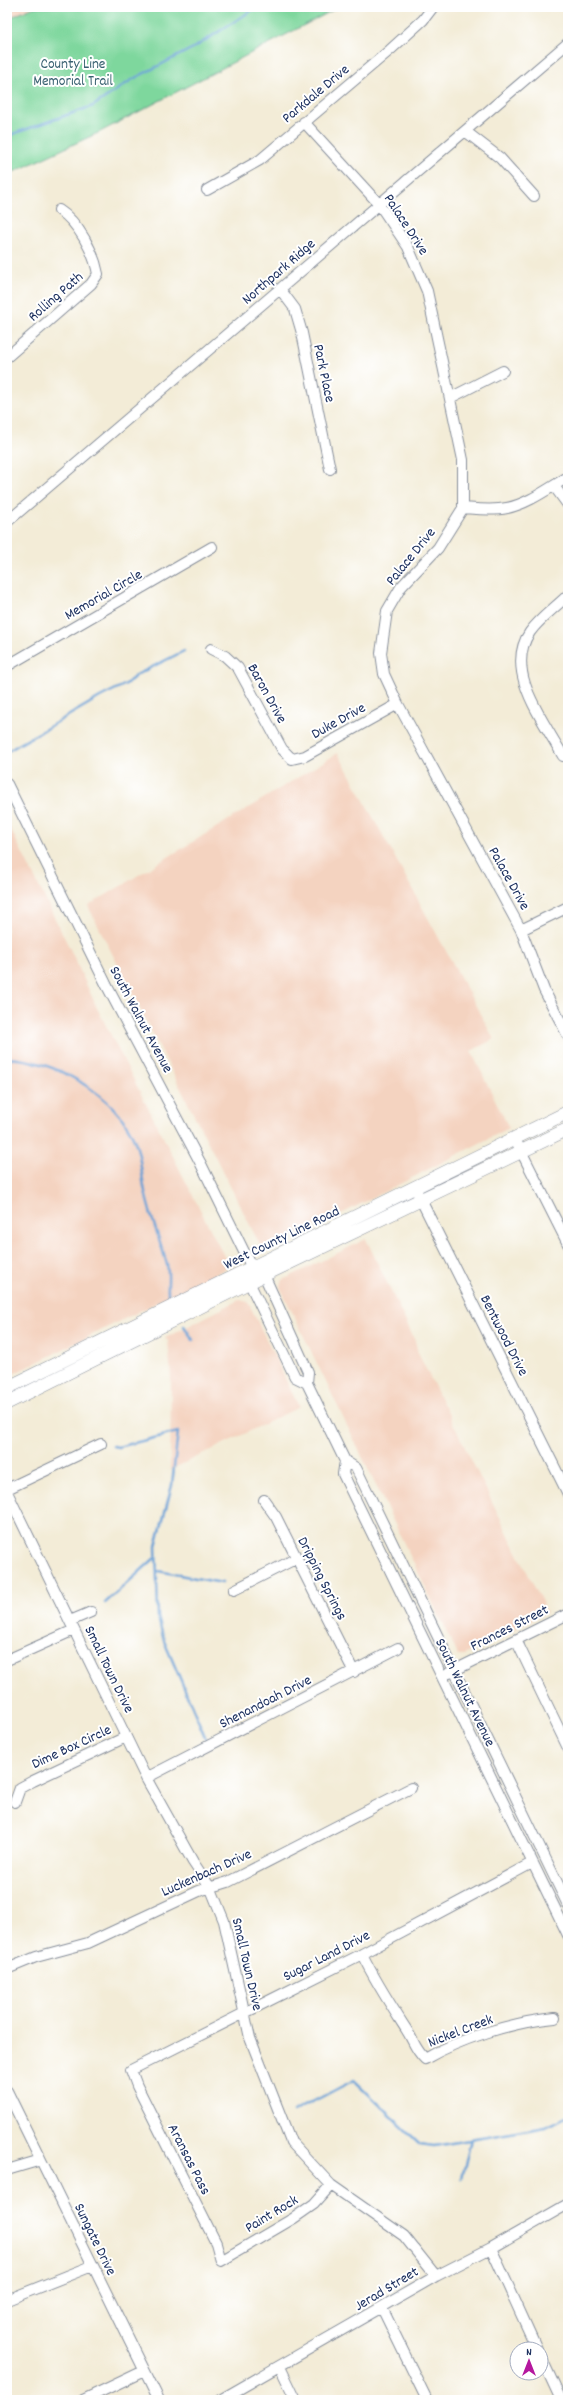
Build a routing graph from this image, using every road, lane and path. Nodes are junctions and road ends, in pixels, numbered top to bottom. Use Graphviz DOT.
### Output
graph roads {
  1 [pos="433,7"];
  2 [pos="568,44"];
  3 [pos="304,122"];
  4 [pos="465,131"];
  5 [pos="207,190"];
  6 [pos="534,196"];
  7 [pos="379,204"];
  8 [pos="59,210"];
  9 [pos="280,289"];
  10 [pos="7,357"];
  11 [pos="503,371"];
  12 [pos="450,398"];
  13 [pos="330,469"];
  14 [pos="568,477"];
  15 [pos="554,486"];
  16 [pos="568,505"];
  17 [pos="463,508"];
  18 [pos="7,522"];
  19 [pos="212,547"];
  20 [pos="568,595"];
  21 [pos="210,649"];
  22 [pos="7,666"];
  23 [pos="398,704"];
  24 [pos="563,756"];
  25 [pos="292,759"];
  26 [pos="7,784"];
  27 [pos="568,907"];
  28 [pos="521,930"];
  29 [pos="568,1036"];
  30 [pos="568,1112"];
  31 [pos="568,1129"];
  32 [pos="515,1139"];
  33 [pos="521,1152"];
  34 [pos="419,1194"];
  35 [pos="568,1244"];
  36 [pos="252,1268"];
  37 [pos="264,1275"];
  38 [pos="249,1282"];
  39 [pos="307,1383"];
  40 [pos="7,1388"];
  41 [pos="7,1402"];
  42 [pos="100,1444"];
  43 [pos="345,1461"];
  44 [pos="7,1491"];
  45 [pos="568,1494"];
  46 [pos="264,1500"];
  47 [pos="297,1558"];
  48 [pos="234,1590"];
  49 [pos="90,1612"];
  50 [pos="568,1614"];
  51 [pos="72,1625"];
  52 [pos="516,1640"];
  53 [pos="398,1648"];
  54 [pos="7,1660"];
  55 [pos="455,1671"];
  56 [pos="354,1672"];
  57 [pos="441,1676"];
  58 [pos="126,1737"];
  59 [pos="568,1748"];
  60 [pos="146,1778"];
  61 [pos="411,1788"];
  62 [pos="15,1802"];
  63 [pos="532,1863"];
  64 [pos="210,1887"];
  65 [pos="568,1905"];
  66 [pos="568,1935"];
  67 [pos="362,1954"];
  68 [pos="7,1969"];
  69 [pos="244,2015"];
  70 [pos="555,2018"];
  71 [pos="131,2070"];
  72 [pos="7,2091"];
  73 [pos="41,2160"];
  74 [pos="7,2170"];
  75 [pos="331,2185"];
  76 [pos="568,2204"];
  77 [pos="491,2248"];
  78 [pos="221,2261"];
  79 [pos="92,2266"];
  80 [pos="436,2276"];
  81 [pos="7,2300"];
  82 [pos="382,2308"];
  83 [pos="533,2341"];
  84 [pos="280,2367"];
  85 [pos="144,2372"];
  86 [pos="549,2374"];
  87 [pos="83,2400"];
  88 [pos="159,2400"];
  89 [pos="220,2400"];
  90 [pos="296,2400"];
  91 [pos="427,2400"];
  92 [pos="561,2400"];
  1 -- 3 [label="street, Parkdale Drive"];
  2 -- 4 [label="street, Northpark Ridge"];
  3 -- 5 [label="street, Parkdale Drive"];
  3 -- 7 [label="street, Palace Drive"];
  4 -- 6 [label="street"];
  4 -- 7 [label="street, Northpark Ridge"];
  7 -- 9 [label="street, Northpark Ridge"];
  7 -- 12 [label="street, Palace Drive"];
  8 -- 10 [label="street, Rolling Path"];
  9 -- 13 [label="street, Park Place"];
  9 -- 18 [label="street, Northpark Ridge"];
  11 -- 12 [label="street"];
  12 -- 17 [label="street, Palace Drive"];
  14 -- 15 [label="street"];
  15 -- 16 [label="street"];
  15 -- 17 [label="street"];
  17 -- 23 [label="street, Palace Drive"];
  19 -- 22 [label="street, Memorial Circle"];
  20 -- 24 [label="street"];
  21 -- 25 [label="street, Baron Drive"];
  23 -- 25 [label="street, Duke Drive"];
  23 -- 28 [label="street, Palace Drive"];
  26 -- 36 [label="street, South Walnut Avenue"];
  27 -- 28 [label="street"];
  28 -- 29 [label="street, Palace Drive"];
  30 -- 32 [label="main road, West County Line Road"];
  31 -- 33 [label="main road, West County Line Road"];
  32 -- 33 [label="street"];
  32 -- 34 [label="main road, West County Line Road"];
  33 -- 34 [label="main road, West County Line Road"];
  33 -- 35 [label="street"];
  34 -- 36 [label="main road, West County Line Road"];
  34 -- 37 [label="main road, West County Line Road"];
  34 -- 45 [label="street, Bentwood Drive"];
  36 -- 37 [label="street"];
  36 -- 38 [label="street"];
  36 -- 40 [label="main road, West County Line Road"];
  37 -- 38 [label="main road, West County Line Road"];
  37 -- 39 [label="street, South Walnut Avenue"];
  38 -- 39 [label="street, South Walnut Avenue"];
  38 -- 41 [label="main road, West County Line Road"];
  39 -- 43 [label="street, South Walnut Avenue"];
  42 -- 44 [label="street"];
  43 -- 55 [label="street, South Walnut Avenue"];
  43 -- 57 [label="street, South Walnut Avenue"];
  44 -- 51 [label="street, Small Town Drive"];
  46 -- 47 [label="street, Dripping Springs"];
  47 -- 48 [label="street"];
  47 -- 56 [label="street, Dripping Springs"];
  49 -- 51 [label="street, Small Town Drive"];
  50 -- 52 [label="street, Frances Street"];
  51 -- 54 [label="street"];
  51 -- 58 [label="street, Small Town Drive"];
  52 -- 55 [label="street, Frances Street"];
  52 -- 59 [label="street"];
  53 -- 56 [label="street, Shenandoah Drive"];
  55 -- 57 [label="street, Frances Street"];
  55 -- 65 [label="street, South Walnut Avenue"];
  56 -- 60 [label="street, Shenandoah Drive"];
  57 -- 63 [label="street, South Walnut Avenue"];
  58 -- 60 [label="street, Small Town Drive"];
  58 -- 62 [label="street, Dime Box Circle"];
  60 -- 64 [label="street, Small Town Drive"];
  61 -- 64 [label="street, Luckenbach Drive"];
  63 -- 66 [label="street, South Walnut Avenue"];
  63 -- 67 [label="street, Sugar Land Drive"];
  64 -- 68 [label="street, Luckenbach Drive"];
  64 -- 69 [label="street, Small Town Drive"];
  67 -- 69 [label="street, Sugar Land Drive"];
  67 -- 70 [label="street, Nickel Creek"];
  69 -- 71 [label="street, Sugar Land Drive"];
  69 -- 75 [label="street, Small Town Drive"];
  71 -- 78 [label="street, Aransas Pass"];
  72 -- 73 [label="street, Sungate Drive"];
  73 -- 74 [label="street"];
  73 -- 79 [label="street, Sungate Drive"];
  75 -- 78 [label="street, Paint Rock"];
  75 -- 80 [label="street, Small Town Drive"];
  76 -- 77 [label="street, Jerad Street"];
  77 -- 80 [label="street, Jerad Street"];
  77 -- 83 [label="street"];
  79 -- 81 [label="street"];
  79 -- 85 [label="street, Sungate Drive"];
  80 -- 82 [label="street, Jerad Street"];
  82 -- 84 [label="street, Jerad Street"];
  82 -- 91 [label="street"];
  84 -- 89 [label="street, Jerad Street"];
  84 -- 90 [label="street"];
  85 -- 87 [label="street"];
  85 -- 88 [label="street, Sungate Drive"];
  86 -- 92 [label="street"];
}
